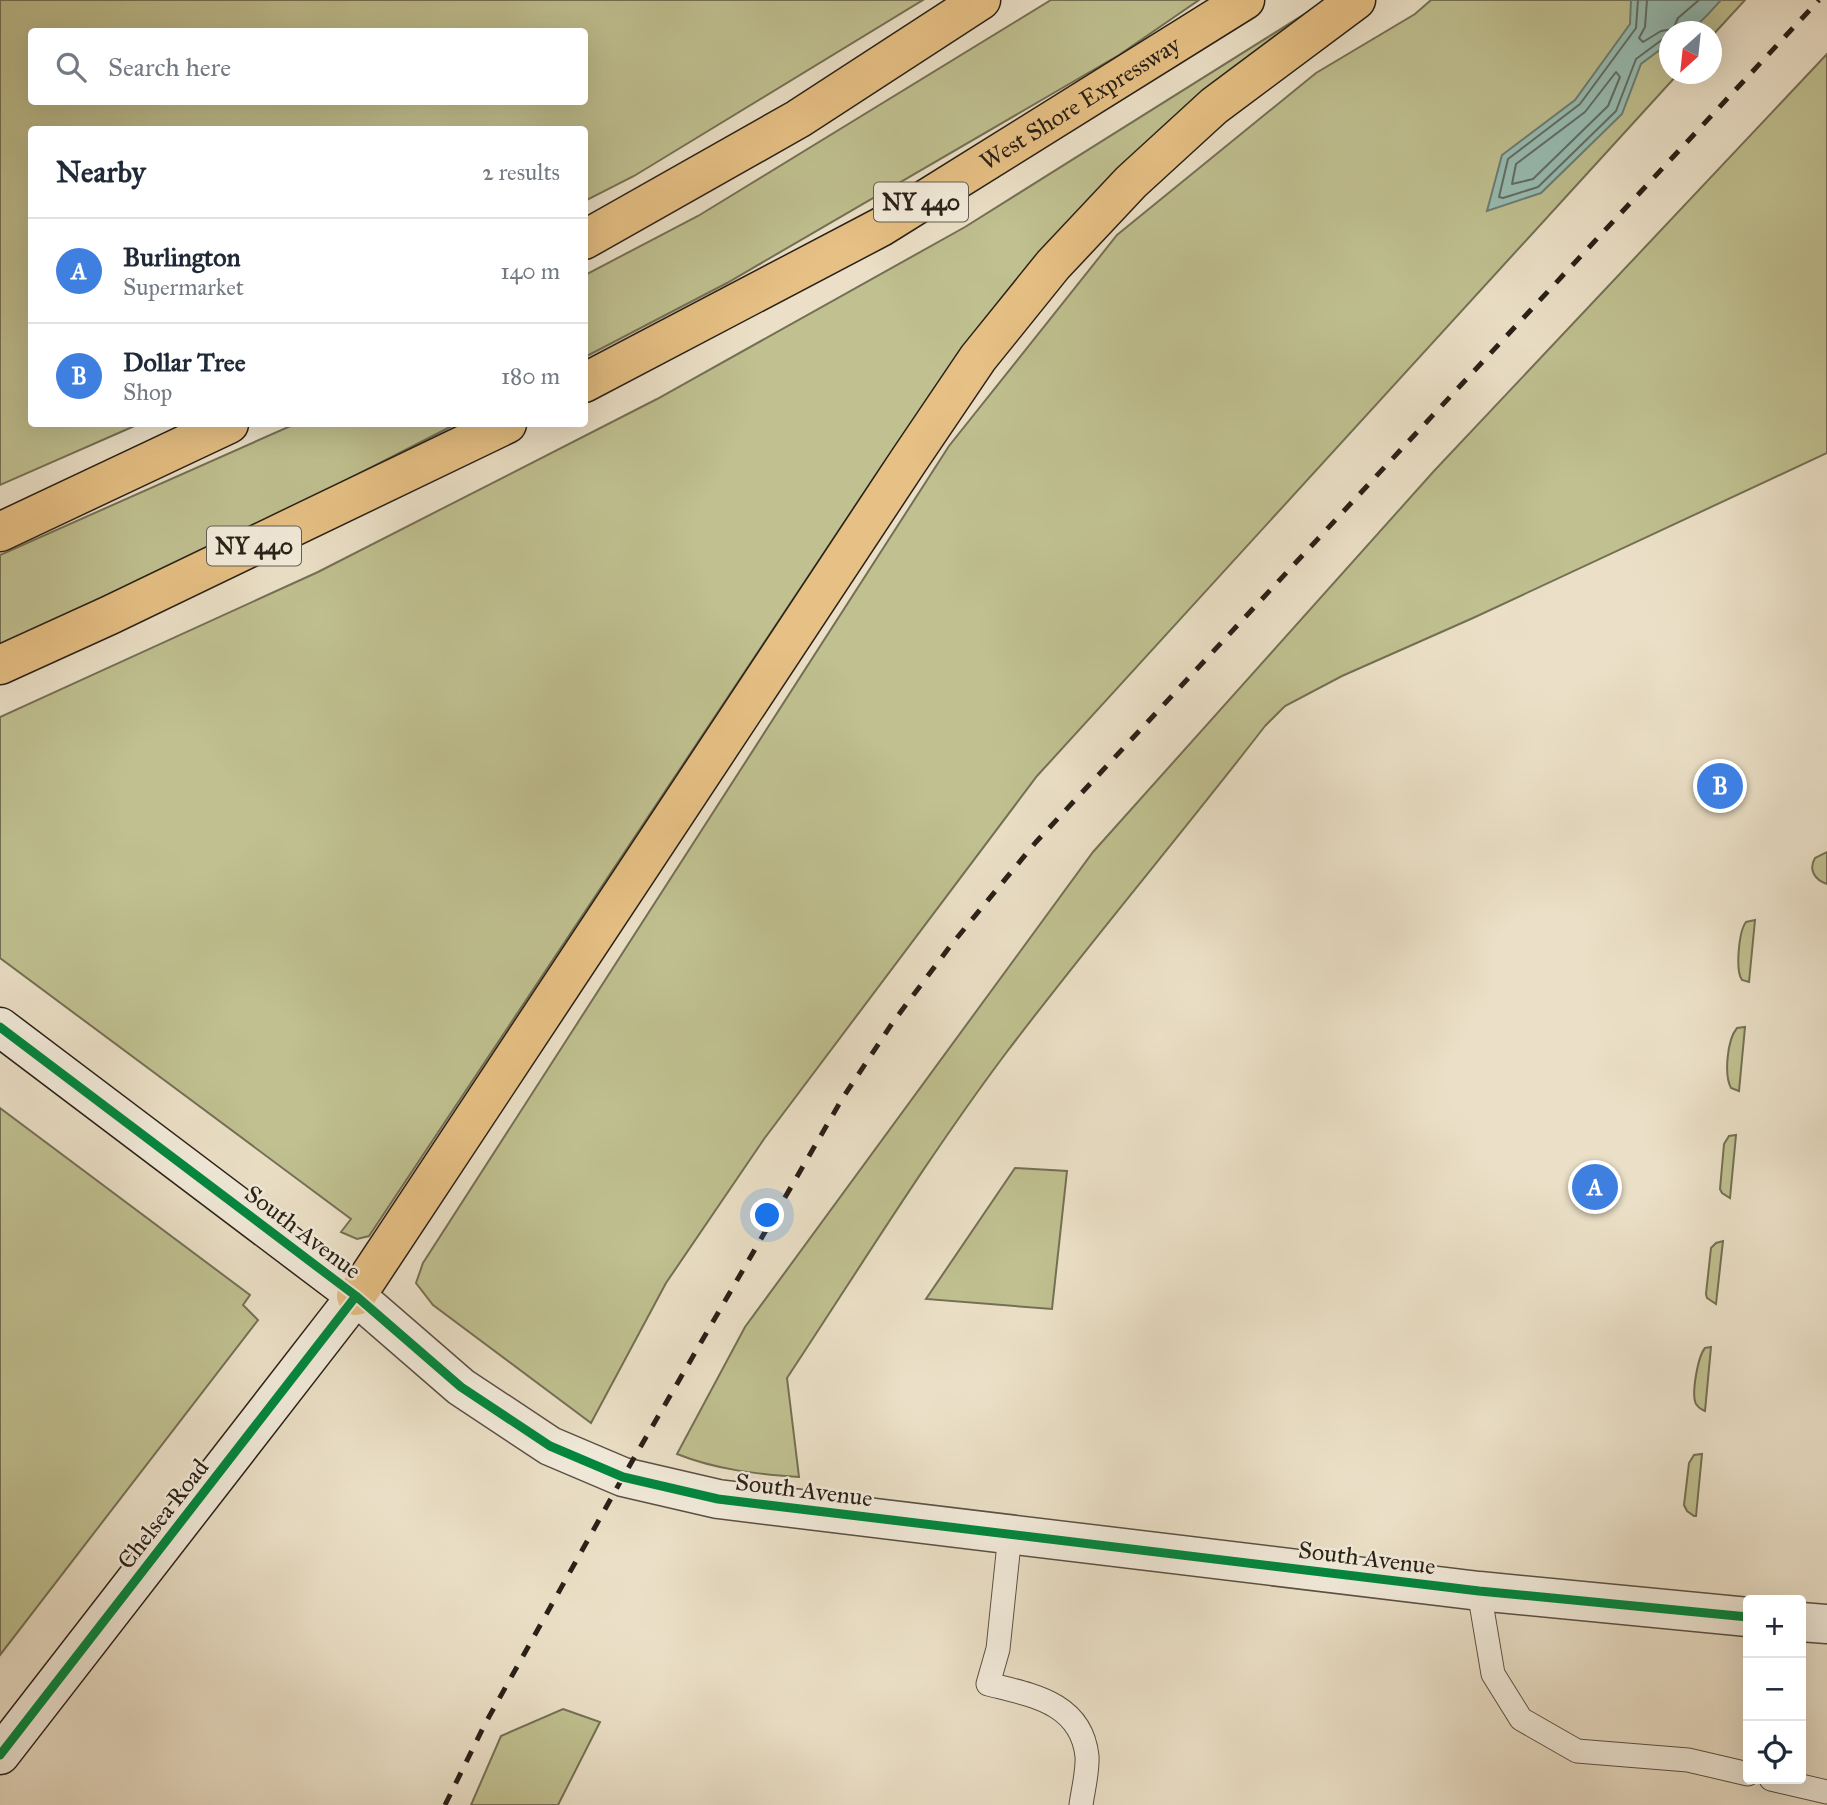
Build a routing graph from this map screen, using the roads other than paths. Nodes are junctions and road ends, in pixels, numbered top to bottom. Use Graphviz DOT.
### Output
graph roads {
  1 [pos="981,0"];
  2 [pos="1245,0"];
  3 [pos="1356,0"];
  4 [pos="588,238"];
  5 [pos="588,381"];
  6 [pos="223,427"];
  7 [pos="501,427"];
  8 [pos="0,532"];
  9 [pos="0,665"];
  10 [pos="0,1027"];
  11 [pos="356,1296"];
  12 [pos="1010,1534"];
  13 [pos="1479,1591"];
  14 [pos="1743,1617"];
  15 [pos="1806,1622"];
  16 [pos="1827,1624"];
  17 [pos="0,1755"];
  18 [pos="1743,1773"];
  19 [pos="1793,1784"];
  20 [pos="1827,1792"];
  21 [pos="1081,1805"];
  1 -- 4 [label="highway"];
  2 -- 5 [label="highway, West Shore Expressway / NY 440"];
  3 -- 11 [label="highway"];
  6 -- 8 [label="highway"];
  7 -- 9 [label="highway, NY 440"];
  10 -- 11 [label="street, South Avenue"];
  11 -- 12 [label="street, South Avenue"];
  11 -- 17 [label="street, Chelsea Road"];
  12 -- 13 [label="street, South Avenue"];
  12 -- 21 [label="lane"];
  13 -- 14 [label="street, South Avenue"];
  13 -- 18 [label="lane"];
  15 -- 16 [label="street"];
  19 -- 20 [label="lane"];
}
